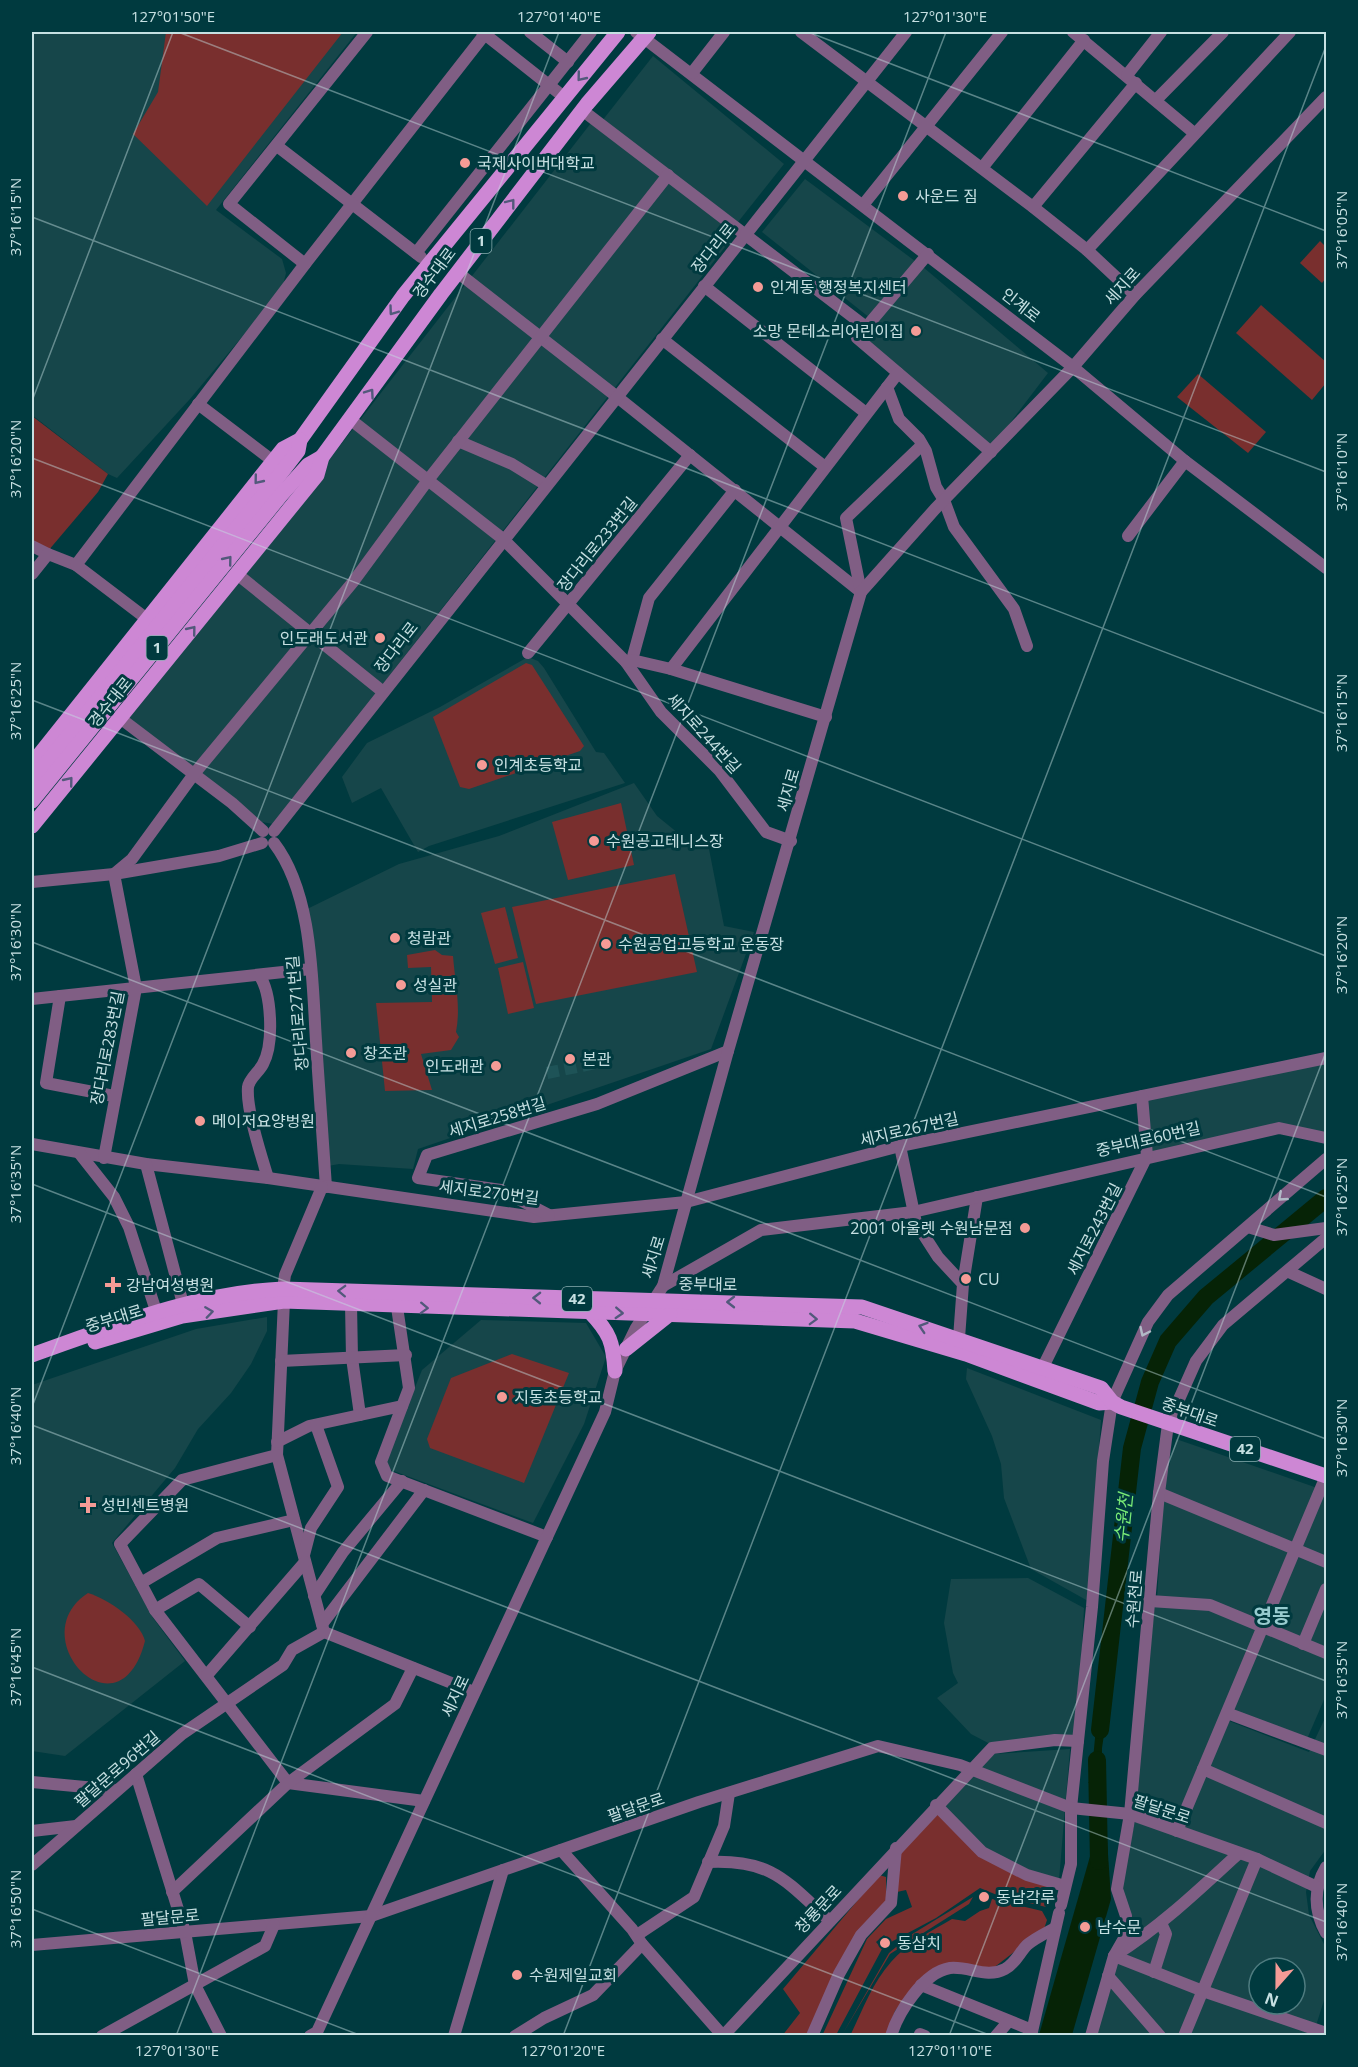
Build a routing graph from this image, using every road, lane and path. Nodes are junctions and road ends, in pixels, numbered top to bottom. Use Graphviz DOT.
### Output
graph roads {
  1 [pos="367,32"];
  2 [pos="530,32"];
  3 [pos="591,32"];
  4 [pos="618,32"];
  5 [pos="724,32"];
  6 [pos="906,32"];
  7 [pos="1002,32"];
  8 [pos="1161,32"];
  9 [pos="1223,32"];
  10 [pos="1290,32"];
  11 [pos="484,33"];
  12 [pos="643,33"];
  13 [pos="806,33"];
  14 [pos="1080,35"];
  15 [pos="568,62"];
  16 [pos="692,73"];
  17 [pos="1131,79"];
  18 [pos="865,82"];
  19 [pos="550,86"];
  20 [pos="564,97"];
  21 [pos="1326,97"];
  22 [pos="1157,99"];
  23 [pos="582,110"];
  24 [pos="926,126"];
  25 [pos="1194,133"];
  26 [pos="276,148"];
  27 [pos="804,160"];
  28 [pos="982,168"];
  29 [pos="668,175"];
  30 [pos="477,176"];
  31 [pos="491,187"];
  32 [pos="353,204"];
  33 [pos="863,206"];
  34 [pos="1033,207"];
  35 [pos="746,234"];
  36 [pos="1087,250"];
  37 [pos="416,253"];
  38 [pos="928,254"];
  39 [pos="430,263"];
  40 [pos="305,264"];
  41 [pos="457,272"];
  42 [pos="704,286"];
  43 [pos="1135,295"];
  44 [pos="866,327"];
  45 [pos="539,336"];
  46 [pos="662,339"];
  47 [pos="1073,367"];
  48 [pos="898,373"];
  49 [pos="887,387"];
  50 [pos="616,396"];
  51 [pos="198,404"];
  52 [pos="866,414"];
  53 [pos="351,420"];
  54 [pos="300,440"];
  55 [pos="458,441"];
  56 [pos="922,444"];
  57 [pos="991,452"];
  58 [pos="690,455"];
  59 [pos="322,457"];
  60 [pos="273,461"];
  61 [pos="1185,461"];
  62 [pos="825,467"];
  63 [pos="428,480"];
  64 [pos="546,485"];
  65 [pos="276,490"];
  66 [pos="735,490"];
  67 [pos="944,500"];
  68 [pos="779,526"];
  69 [pos="1128,536"];
  70 [pos="503,539"];
  71 [pos="32,546"];
  72 [pos="48,554"];
  73 [pos="76,565"];
  74 [pos="1326,568"];
  75 [pos="32,574"];
  76 [pos="237,574"];
  77 [pos="861,592"];
  78 [pos="569,606"];
  79 [pos="147,619"];
  80 [pos="311,633"];
  81 [pos="1027,646"];
  82 [pos="528,653"];
  83 [pos="629,661"];
  84 [pos="671,669"];
  85 [pos="382,691"];
  86 [pos="826,717"];
  87 [pos="120,718"];
  88 [pos="32,764"];
  89 [pos="194,774"];
  90 [pos="32,781"];
  91 [pos="32,801"];
  92 [pos="32,826"];
  93 [pos="268,837"];
  94 [pos="790,842"];
  95 [pos="114,874"];
  96 [pos="32,882"];
  97 [pos="311,969"];
  98 [pos="259,975"];
  99 [pos="136,988"];
  100 [pos="60,996"];
  101 [pos="32,999"];
  102 [pos="728,1051"];
  103 [pos="1326,1058"];
  104 [pos="114,1096"];
  105 [pos="1142,1096"];
  106 [pos="1326,1138"];
  107 [pos="32,1144"];
  108 [pos="900,1146"];
  109 [pos="80,1154"];
  110 [pos="1147,1156"];
  111 [pos="104,1158"];
  112 [pos="1326,1159"];
  113 [pos="146,1164"];
  114 [pos="268,1178"];
  115 [pos="324,1187"];
  116 [pos="977,1197"];
  117 [pos="686,1202"];
  118 [pos="913,1212"];
  119 [pos="549,1215"];
  120 [pos="1326,1228"];
  121 [pos="1254,1230"];
  122 [pos="1326,1238"];
  123 [pos="1289,1272"];
  124 [pos="963,1284"];
  125 [pos="663,1286"];
  126 [pos="1326,1289"];
  127 [pos="284,1295"];
  128 [pos="183,1304"];
  129 [pos="351,1304"];
  130 [pos="398,1307"];
  131 [pos="649,1308"];
  132 [pos="156,1311"];
  133 [pos="590,1312"];
  134 [pos="670,1314"];
  135 [pos="959,1338"];
  136 [pos="626,1349"];
  137 [pos="32,1355"];
  138 [pos="405,1355"];
  139 [pos="352,1358"];
  140 [pos="282,1361"];
  141 [pos="32,1363"];
  142 [pos="1042,1370"];
  143 [pos="615,1371"];
  144 [pos="1116,1405"];
  145 [pos="402,1406"];
  146 [pos="360,1415"];
  147 [pos="1165,1423"];
  148 [pos="316,1425"];
  149 [pos="277,1448"];
  150 [pos="1326,1476"];
  151 [pos="402,1481"];
  152 [pos="424,1490"];
  153 [pos="1159,1492"];
  154 [pos="294,1520"];
  155 [pos="547,1537"];
  156 [pos="1296,1550"];
  157 [pos="304,1559"];
  158 [pos="1326,1562"];
  159 [pos="141,1583"];
  160 [pos="1326,1589"];
  161 [pos="314,1596"];
  162 [pos="1150,1601"];
  163 [pos="155,1610"];
  164 [pos="250,1627"];
  165 [pos="1263,1627"];
  166 [pos="323,1628"];
  167 [pos="1303,1644"];
  168 [pos="1326,1653"];
  169 [pos="413,1668"];
  170 [pos="207,1676"];
  171 [pos="474,1692"];
  172 [pos="228,1702"];
  173 [pos="1227,1713"];
  174 [pos="1078,1741"];
  175 [pos="1326,1750"];
  176 [pos="970,1768"];
  177 [pos="1203,1769"];
  178 [pos="136,1774"];
  179 [pos="32,1782"];
  180 [pos="288,1783"];
  181 [pos="117,1790"];
  182 [pos="729,1793"];
  183 [pos="424,1802"];
  184 [pos="936,1805"];
  185 [pos="1073,1808"];
  186 [pos="1125,1814"];
  187 [pos="1326,1823"];
  188 [pos="76,1826"];
  189 [pos="32,1831"];
  190 [pos="1177,1831"];
  191 [pos="896,1848"];
  192 [pos="561,1851"];
  193 [pos="1239,1853"];
  194 [pos="1257,1859"];
  195 [pos="708,1862"];
  196 [pos="32,1865"];
  197 [pos="1326,1867"];
  198 [pos="503,1870"];
  199 [pos="1065,1886"];
  200 [pos="1317,1887"];
  201 [pos="172,1892"];
  202 [pos="371,1916"];
  203 [pos="830,1921"];
  204 [pos="1161,1923"];
  205 [pos="274,1924"];
  206 [pos="1055,1928"];
  207 [pos="185,1932"];
  208 [pos="1326,1933"];
  209 [pos="639,1940"];
  210 [pos="32,1945"];
  211 [pos="1114,1956"];
  212 [pos="1154,1972"];
  213 [pos="1108,1976"];
  214 [pos="195,1984"];
  215 [pos="921,1985"];
  216 [pos="1203,1991"];
  217 [pos="1008,2022"];
  218 [pos="1326,2033"];
  219 [pos="316,2034"];
  220 [pos="1028,2034"];
  221 [pos="102,2036"];
  222 [pos="221,2036"];
  223 [pos="454,2036"];
  224 [pos="515,2036"];
  225 [pos="723,2036"];
  226 [pos="812,2036"];
  227 [pos="891,2036"];
  228 [pos="996,2036"];
  229 [pos="1091,2036"];
  230 [pos="1160,2036"];
  231 [pos="1184,2036"];
  1 -- 26 [label="street"];
  2 -- 15 [label="street"];
  3 -- 15 [label="street"];
  4 -- 20 [label="main road, 경수대로 / 1, one-way"];
  5 -- 16 [label="street"];
  6 -- 18 [label="street, 장다리로"];
  7 -- 24 [label="street"];
  8 -- 17 [label="street"];
  9 -- 22 [label="street"];
  10 -- 25 [label="street"];
  11 -- 19 [label="street"];
  11 -- 32 [label="street"];
  12 -- 16 [label="street, 인계로"];
  12 -- 23 [label="main road, 경수대로 / 1"];
  13 -- 18 [label="street"];
  14 -- 17 [label="street"];
  14 -- 28 [label="street"];
  15 -- 19 [label="street"];
  16 -- 27 [label="street, 인계로"];
  17 -- 22 [label="street"];
  17 -- 34 [label="street"];
  18 -- 24 [label="street"];
  18 -- 27 [label="street, 장다리로"];
  19 -- 20 [label="street"];
  19 -- 30 [label="street"];
  20 -- 31 [label="main road, 경수대로 / 1"];
  21 -- 43 [label="street, 세지로"];
  22 -- 25 [label="street"];
  23 -- 29 [label="street"];
  41 -- 23 [label="main road, 경수대로 / 1, one-way"];
  24 -- 28 [label="street"];
  24 -- 33 [label="street"];
  25 -- 36 [label="street"];
  26 -- 32 [label="street"];
  26 -- 40 [label="street"];
  27 -- 33 [label="street, 인계로"];
  27 -- 35 [label="street, 장다리로"];
  28 -- 34 [label="street"];
  29 -- 35 [label="street"];
  29 -- 45 [label="street"];
  30 -- 31 [label="street"];
  30 -- 37 [label="street"];
  31 -- 39 [label="main road, 경수대로 / 1"];
  32 -- 37 [label="street"];
  32 -- 40 [label="street"];
  33 -- 38 [label="street, 인계로"];
  34 -- 36 [label="street"];
  35 -- 42 [label="street, 장다리로"];
  35 -- 44 [label="street"];
  36 -- 43 [label="street"];
  37 -- 39 [label="street"];
  38 -- 44 [label="street"];
  38 -- 47 [label="street, 인계로"];
  39 -- 54 [label="main road, 경수대로 / 1, one-way"];
  40 -- 51 [label="street"];
  41 -- 45 [label="street"];
  53 -- 41 [label="main road, 경수대로 / 1, one-way"];
  42 -- 46 [label="street, 장다리로"];
  42 -- 52 [label="street"];
  43 -- 47 [label="street, 세지로"];
  44 -- 48 [label="street"];
  45 -- 50 [label="street"];
  45 -- 55 [label="street"];
  46 -- 50 [label="street, 장다리로"];
  46 -- 62 [label="street"];
  47 -- 57 [label="street, 세지로"];
  47 -- 61 [label="street, 인계로"];
  48 -- 49 [label="street"];
  48 -- 57 [label="street"];
  49 -- 52 [label="street"];
  49 -- 56 [label="street"];
  50 -- 58 [label="street"];
  50 -- 64 [label="street, 장다리로"];
  51 -- 60 [label="street"];
  51 -- 73 [label="street"];
  52 -- 62 [label="street"];
  53 -- 59 [label="main road, 경수대로 / 1"];
  53 -- 63 [label="street, 세지로244번길"];
  54 -- 60 [label="main road, 경수대로"];
  54 -- 65 [label="main road, 경수대로 / 1"];
  55 -- 63 [label="street"];
  55 -- 64 [label="street"];
  56 -- 67 [label="street"];
  56 -- 77 [label="street"];
  57 -- 67 [label="street, 세지로"];
  58 -- 66 [label="street"];
  58 -- 78 [label="street, 장다리로233번길"];
  59 -- 65 [label="main road, 경수대로 / 1"];
  59 -- 76 [label="main road, 경수대로"];
  60 -- 79 [label="main road, 경수대로, one-way"];
  61 -- 69 [label="street"];
  61 -- 74 [label="street, 인계로"];
  62 -- 68 [label="street"];
  63 -- 70 [label="street, 세지로244번길"];
  63 -- 80 [label="street"];
  64 -- 70 [label="street, 장다리로"];
  65 -- 90 [label="main road, 1"];
  91 -- 65 [label="main road, 1, one-way"];
  66 -- 68 [label="street"];
  66 -- 83 [label="street"];
  67 -- 77 [label="street, 세지로"];
  67 -- 81 [label="street"];
  68 -- 77 [label="street"];
  68 -- 84 [label="street"];
  70 -- 78 [label="street, 세지로244번길"];
  70 -- 85 [label="street, 장다리로"];
  71 -- 72 [label="street"];
  72 -- 73 [label="street"];
  72 -- 75 [label="street"];
  73 -- 79 [label="street"];
  76 -- 80 [label="street"];
  87 -- 76 [label="main road, 경수대로, one-way"];
  77 -- 86 [label="street, 세지로"];
  78 -- 82 [label="street, 장다리로233번길"];
  78 -- 83 [label="street, 세지로244번길"];
  79 -- 88 [label="main road, 경수대로"];
  80 -- 85 [label="street"];
  80 -- 89 [label="street"];
  83 -- 84 [label="street"];
  83 -- 94 [label="street, 세지로244번길"];
  84 -- 86 [label="street"];
  85 -- 93 [label="street, 장다리로"];
  86 -- 94 [label="street, 세지로"];
  87 -- 89 [label="street, 장다리로271번길"];
  92 -- 87 [label="main road, 경수대로, one-way"];
  89 -- 93 [label="street, 장다리로271번길"];
  89 -- 95 [label="street"];
  93 -- 95 [label="street"];
  93 -- 97 [label="street, 장다리로271번길"];
  94 -- 102 [label="street, 세지로"];
  95 -- 96 [label="street"];
  95 -- 99 [label="street, 장다리로283번길"];
  97 -- 98 [label="street"];
  97 -- 115 [label="street, 장다리로271번길"];
  98 -- 99 [label="street"];
  98 -- 114 [label="street"];
  99 -- 100 [label="street"];
  99 -- 104 [label="street, 장다리로283번길"];
  100 -- 101 [label="street"];
  100 -- 104 [label="street"];
  102 -- 117 [label="street, 세지로"];
  102 -- 119 [label="street, 세지로258번길"];
  103 -- 105 [label="street, 세지로267번길"];
  104 -- 111 [label="street, 장다리로283번길"];
  105 -- 108 [label="street, 세지로267번길"];
  105 -- 110 [label="street"];
  106 -- 110 [label="street, 중부대로60번길"];
  107 -- 109 [label="street, 세지로270번길"];
  108 -- 117 [label="street, 세지로267번길"];
  108 -- 118 [label="street"];
  109 -- 111 [label="street, 세지로270번길"];
  109 -- 132 [label="street, 중부대로"];
  110 -- 116 [label="street, 중부대로60번길"];
  110 -- 142 [label="street, 세지로243번길"];
  111 -- 113 [label="street, 세지로270번길"];
  112 -- 121 [label="street, one-way"];
  113 -- 114 [label="street, 세지로270번길"];
  113 -- 128 [label="street"];
  114 -- 115 [label="street, 세지로270번길"];
  115 -- 119 [label="street, 세지로270번길"];
  115 -- 127 [label="street"];
  116 -- 118 [label="street, 중부대로60번길"];
  116 -- 124 [label="street"];
  117 -- 119 [label="street, 세지로270번길"];
  117 -- 125 [label="street, 세지로"];
  118 -- 124 [label="street"];
  118 -- 125 [label="street, 중부대로60번길"];
  120 -- 121 [label="street"];
  121 -- 144 [label="street, one-way"];
  122 -- 123 [label="street, 수원천로"];
  123 -- 126 [label="street"];
  123 -- 147 [label="street, 수원천로"];
  124 -- 135 [label="street"];
  125 -- 131 [label="street, 세지로"];
  127 -- 128 [label="main road, 중부대로 / 42"];
  127 -- 129 [label="main road, 중부대로 / 42"];
  131 -- 127 [label="main road, 중부대로 / 42, one-way"];
  127 -- 140 [label="street"];
  141 -- 127 [label="main road, 중부대로 / 42, one-way"];
  128 -- 132 [label="main road, 중부대로 / 42"];
  129 -- 130 [label="main road, 중부대로 / 42"];
  129 -- 139 [label="street"];
  130 -- 133 [label="main road, 중부대로 / 42, one-way"];
  130 -- 138 [label="street"];
  133 -- 131 [label="main road, 중부대로 / 42, one-way"];
  131 -- 134 [label="main road, 중부대로 / 42"];
  135 -- 131 [label="main road, 중부대로 / 42, one-way"];
  131 -- 136 [label="street, 세지로"];
  132 -- 137 [label="main road, 중부대로 / 42"];
  133 -- 143 [label="main road"];
  134 -- 136 [label="main road"];
  134 -- 144 [label="main road, 중부대로 / 42, one-way"];
  135 -- 142 [label="main road, 중부대로 / 42"];
  136 -- 143 [label="street, 세지로"];
  138 -- 139 [label="street"];
  138 -- 145 [label="street"];
  139 -- 140 [label="street"];
  139 -- 146 [label="street"];
  140 -- 149 [label="street"];
  142 -- 144 [label="main road, 중부대로 / 42"];
  143 -- 155 [label="street, 세지로"];
  144 -- 147 [label="main road, 중부대로 / 42"];
  144 -- 174 [label="street"];
  145 -- 146 [label="street"];
  145 -- 151 [label="street"];
  146 -- 148 [label="street"];
  147 -- 150 [label="main road, 중부대로 / 42"];
  147 -- 153 [label="street, 수원천로"];
  148 -- 149 [label="street"];
  148 -- 157 [label="street"];
  149 -- 154 [label="street"];
  149 -- 159 [label="street"];
  150 -- 156 [label="street"];
  151 -- 152 [label="street"];
  151 -- 161 [label="street"];
  152 -- 155 [label="street"];
  152 -- 166 [label="street"];
  153 -- 156 [label="street"];
  153 -- 162 [label="street, 수원천로"];
  154 -- 157 [label="street"];
  154 -- 159 [label="street"];
  155 -- 171 [label="street, 세지로"];
  156 -- 158 [label="street"];
  156 -- 165 [label="street"];
  157 -- 161 [label="street"];
  157 -- 164 [label="street"];
  159 -- 163 [label="street"];
  160 -- 167 [label="street"];
  161 -- 166 [label="street"];
  162 -- 165 [label="street"];
  162 -- 186 [label="street, 수원천로"];
  163 -- 164 [label="street"];
  163 -- 170 [label="street"];
  164 -- 170 [label="street"];
  165 -- 167 [label="street"];
  165 -- 173 [label="street"];
  166 -- 169 [label="street"];
  166 -- 172 [label="street, 팔달문로96번길"];
  167 -- 168 [label="street"];
  169 -- 171 [label="street"];
  169 -- 180 [label="street"];
  170 -- 172 [label="street"];
  171 -- 183 [label="street, 세지로"];
  172 -- 178 [label="street, 팔달문로96번길"];
  172 -- 180 [label="street"];
  173 -- 175 [label="street"];
  173 -- 177 [label="street"];
  174 -- 176 [label="street"];
  174 -- 185 [label="street"];
  176 -- 182 [label="street, 팔달문로"];
  176 -- 184 [label="street, 창룡문로"];
  176 -- 185 [label="street, 팔달문로"];
  177 -- 187 [label="street"];
  177 -- 190 [label="street"];
  178 -- 181 [label="street, 팔달문로96번길"];
  178 -- 201 [label="street"];
  179 -- 181 [label="street"];
  180 -- 183 [label="street"];
  180 -- 201 [label="street"];
  181 -- 188 [label="street, 팔달문로96번길"];
  182 -- 192 [label="street, 팔달문로"];
  182 -- 195 [label="street"];
  183 -- 202 [label="street, 세지로"];
  184 -- 191 [label="street, 창룡문로"];
  184 -- 199 [label="street"];
  185 -- 186 [label="street, 팔달문로"];
  185 -- 199 [label="street"];
  186 -- 190 [label="street, 팔달문로"];
  186 -- 211 [label="street, 수원천로"];
  188 -- 189 [label="street"];
  188 -- 196 [label="street, 팔달문로96번길"];
  190 -- 193 [label="street, 팔달문로"];
  191 -- 203 [label="street, 창룡문로"];
  191 -- 226 [label="street"];
  192 -- 198 [label="street, 팔달문로"];
  192 -- 209 [label="street"];
  193 -- 194 [label="street, 팔달문로"];
  193 -- 204 [label="street"];
  194 -- 200 [label="street, 팔달문로"];
  194 -- 216 [label="street"];
  195 -- 203 [label="street"];
  195 -- 209 [label="street"];
  197 -- 200 [label="street"];
  198 -- 202 [label="street, 팔달문로"];
  198 -- 223 [label="street"];
  199 -- 206 [label="street"];
  200 -- 208 [label="street"];
  201 -- 207 [label="street"];
  202 -- 205 [label="street, 팔달문로"];
  202 -- 219 [label="street, 세지로"];
  203 -- 225 [label="street, 창룡문로"];
  204 -- 211 [label="street"];
  204 -- 212 [label="street"];
  205 -- 207 [label="street, 팔달문로"];
  205 -- 214 [label="street"];
  206 -- 215 [label="street"];
  206 -- 220 [label="street"];
  207 -- 210 [label="street, 팔달문로"];
  207 -- 214 [label="street"];
  209 -- 224 [label="street"];
  209 -- 225 [label="street"];
  211 -- 212 [label="street"];
  211 -- 213 [label="street, 수원천로"];
  212 -- 216 [label="street"];
  213 -- 229 [label="street, 수원천로"];
  213 -- 230 [label="street"];
  214 -- 221 [label="street"];
  214 -- 222 [label="street"];
  215 -- 217 [label="street"];
  215 -- 227 [label="street"];
  216 -- 218 [label="street"];
  216 -- 231 [label="street"];
  217 -- 220 [label="street"];
  217 -- 228 [label="street"];
}
